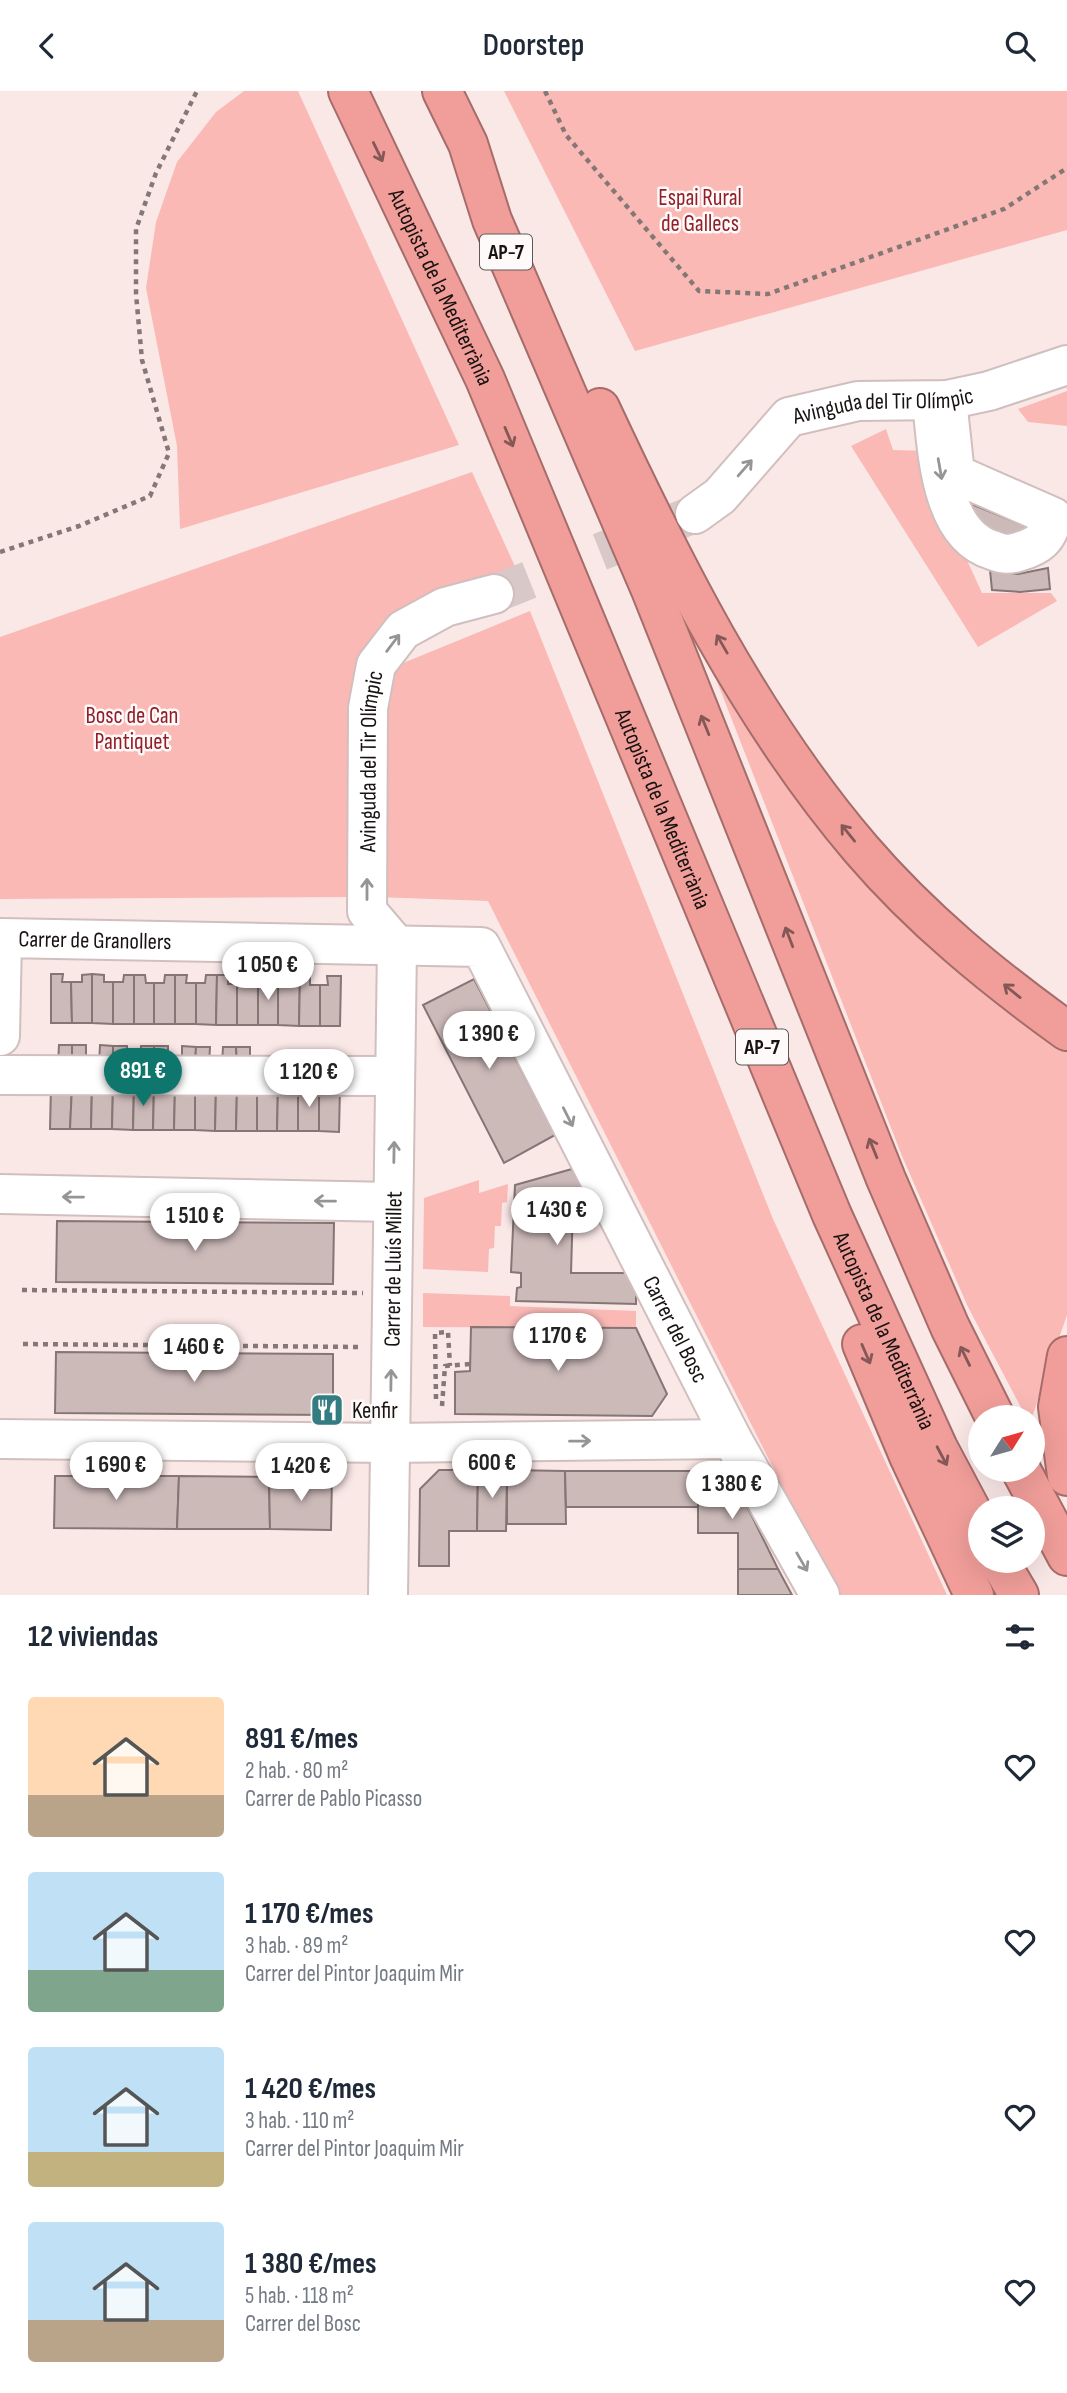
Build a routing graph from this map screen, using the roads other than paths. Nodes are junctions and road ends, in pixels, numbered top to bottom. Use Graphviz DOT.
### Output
graph roads {
  1 [pos="348,91"];
  2 [pos="442,91"];
  3 [pos="1067,365"];
  4 [pos="611,462"];
  5 [pos="695,515"];
  6 [pos="561,559"];
  7 [pos="494,594"];
  8 [pos="397,946"];
  9 [pos="481,947"];
  10 [pos="1067,1031"];
  11 [pos="0,1036"];
  12 [pos="0,1075"];
  13 [pos="395,1076"];
  14 [pos="0,1194"];
  15 [pos="393,1202"];
  16 [pos="1067,1356"];
  17 [pos="989,1405"];
  18 [pos="0,1439"];
  19 [pos="732,1439"];
  20 [pos="390,1443"];
  21 [pos="1067,1476"];
  22 [pos="1027,1482"];
  23 [pos="968,1504"];
  24 [pos="1067,1556"];
  25 [pos="1006,1573"];
  26 [pos="388,1595"];
  27 [pos="820,1595"];
  28 [pos="974,1595"];
  29 [pos="1019,1595"];
  1 -- 6 [label="highway, Autopista de la Mediterrània / AP-7, one-way"];
  2 -- 4 [label="highway, AP-7"];
  5 -- 3 [label="street, Avinguda del Tir Olímpic, one-way"];
  10 -- 4 [label="highway, one-way"];
  17 -- 4 [label="highway, AP-7, one-way"];
  6 -- 23 [label="highway, Autopista de la Mediterrània / AP-7, one-way"];
  6 -- 28 [label="highway, one-way"];
  8 -- 7 [label="street, Avinguda del Tir Olímpic, one-way"];
  8 -- 9 [label="street, Carrer de Granollers"];
  8 -- 11 [label="street, Carrer de Granollers"];
  8 -- 13 [label="street, Carrer de Lluís Millet"];
  9 -- 19 [label="street, Carrer del Bosc, one-way"];
  12 -- 13 [label="street"];
  15 -- 13 [label="street, Carrer de Lluís Millet, one-way"];
  15 -- 14 [label="street, one-way"];
  20 -- 15 [label="street, Carrer de Lluís Millet, one-way"];
  16 -- 21 [label="highway"];
  18 -- 20 [label="street"];
  20 -- 19 [label="street, one-way"];
  19 -- 27 [label="street, Carrer del Bosc, one-way"];
  20 -- 26 [label="street, Carrer de Lluís Millet"];
  22 -- 24 [label="highway"];
  25 -- 29 [label="highway"];
}
